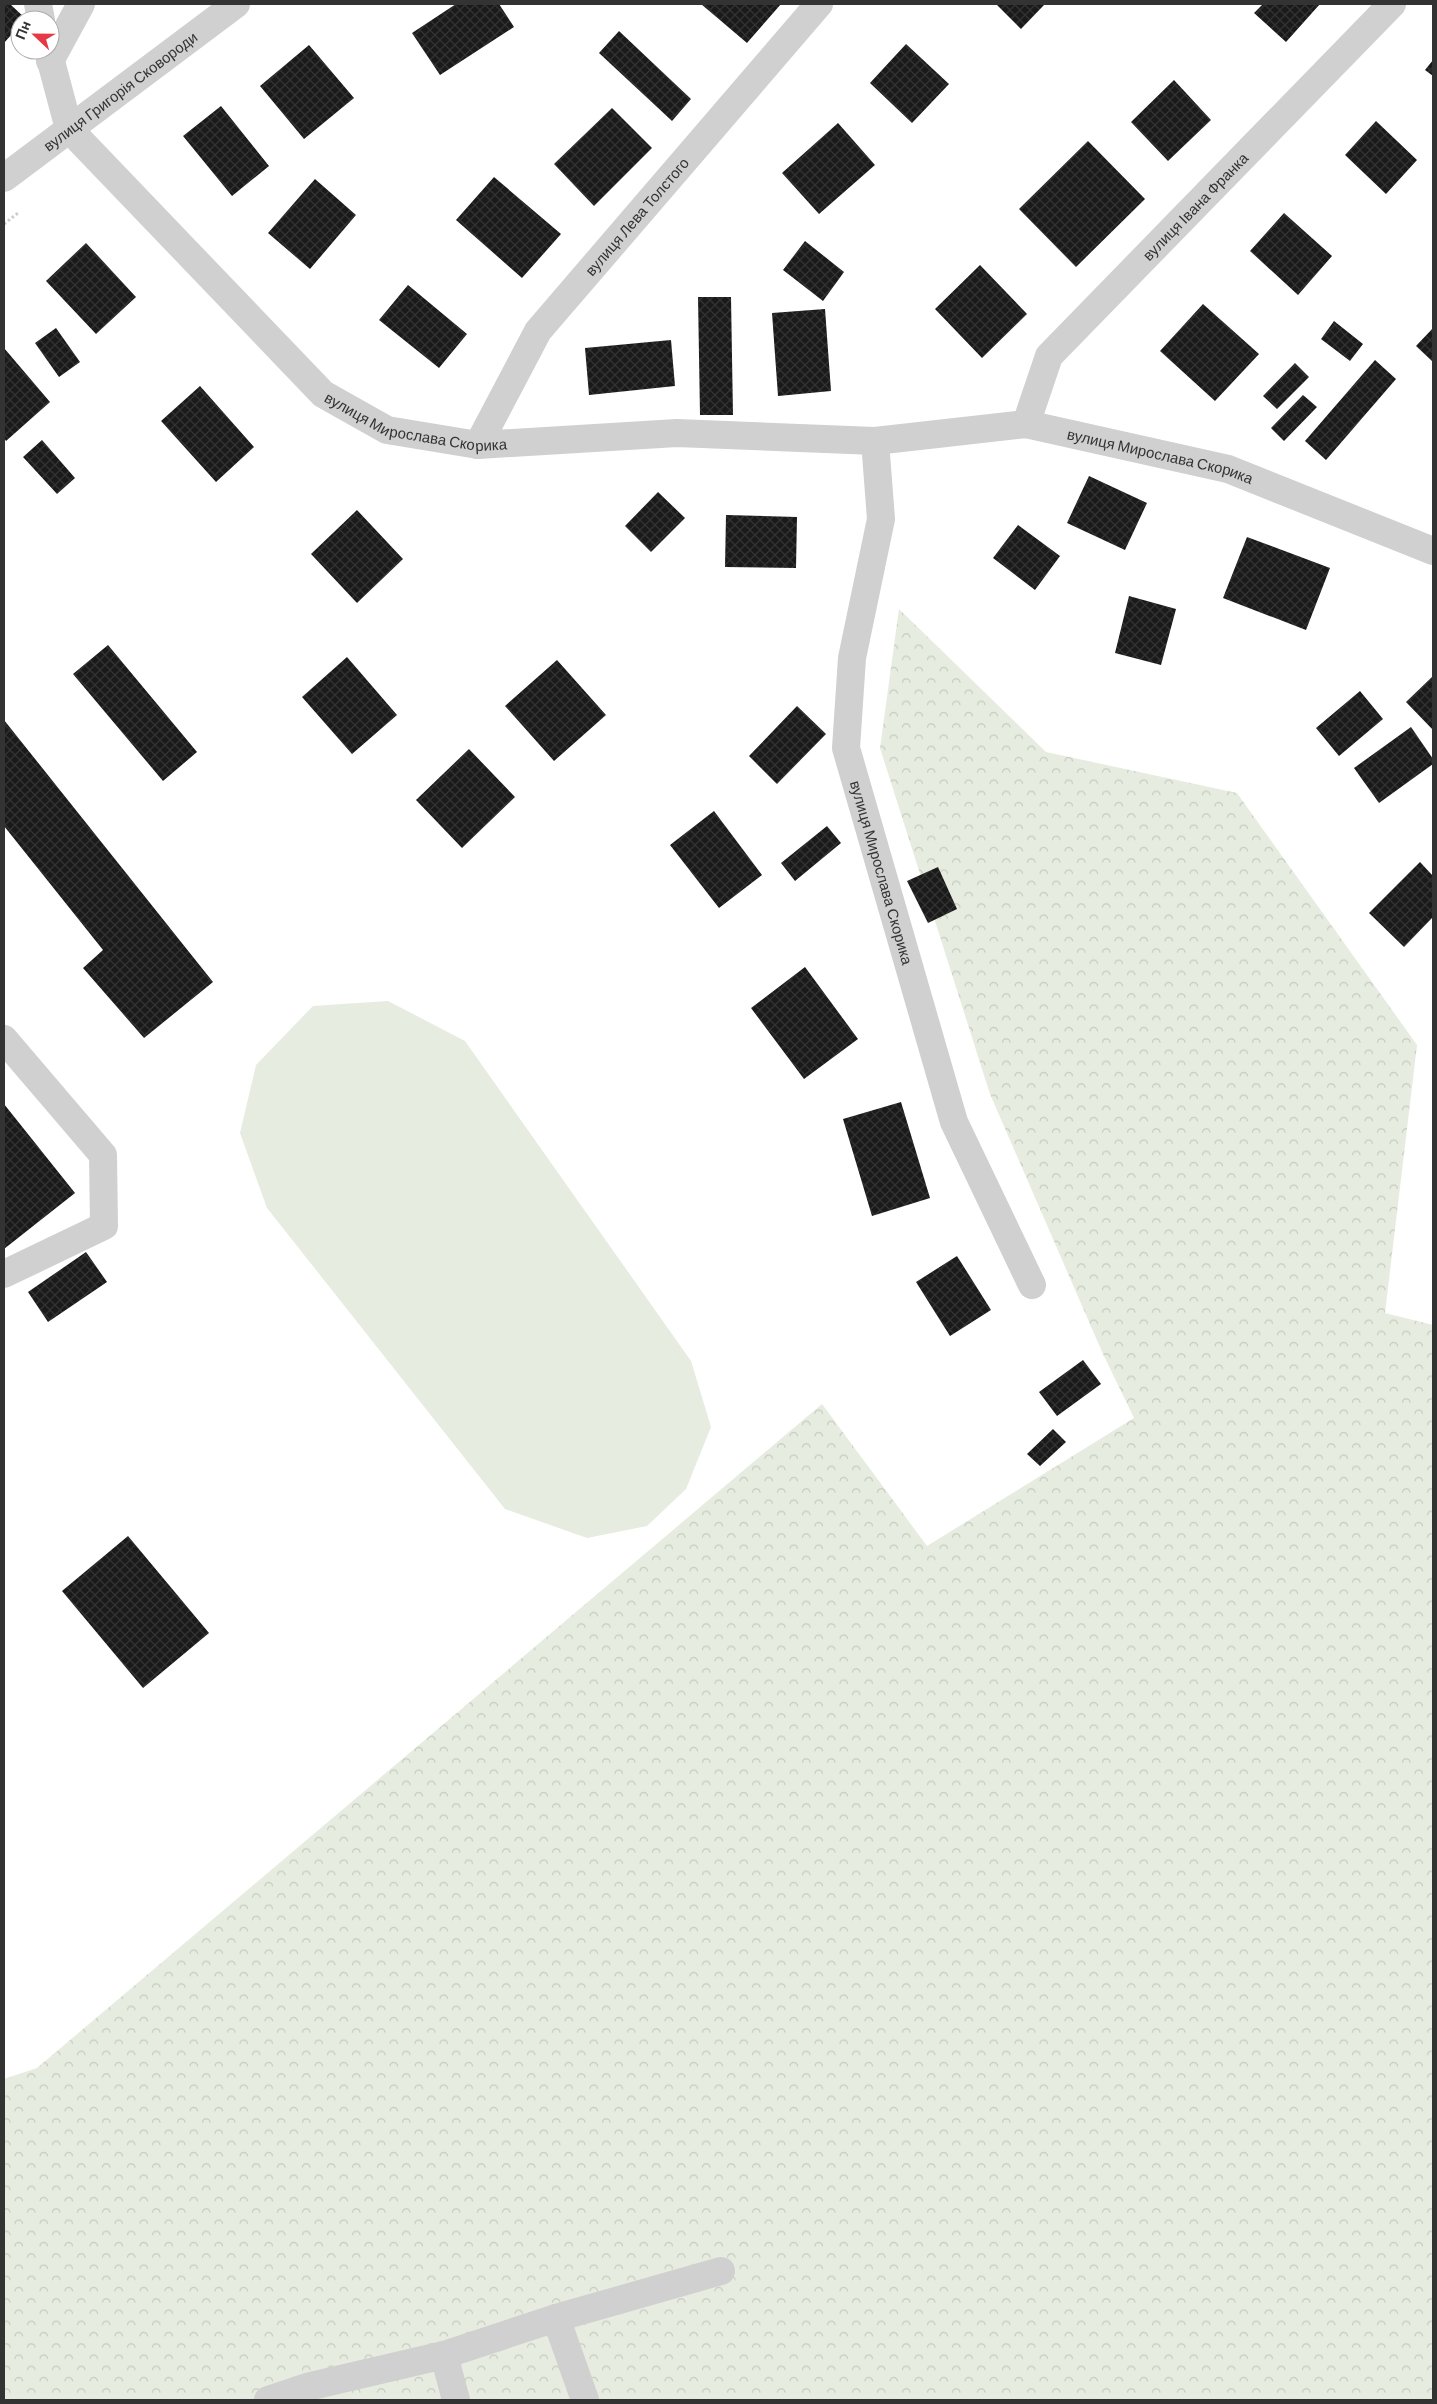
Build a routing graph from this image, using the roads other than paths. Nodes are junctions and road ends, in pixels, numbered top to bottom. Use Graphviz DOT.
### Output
graph roads {
  1 [pos="80,4"];
  2 [pos="236,4"];
  3 [pos="819,4"];
  4 [pos="1392,4"];
  5 [pos="60,38"];
  6 [pos="50,60"];
  7 [pos="69,129"];
  8 [pos="4,178"];
  9 [pos="1026,424"];
  10 [pos="875,441"];
  11 [pos="478,446"];
  12 [pos="1433,551"];
  13 [pos="4,1039"];
  14 [pos="4,1274"];
  15 [pos="1032,1285"];
  16 [pos="721,2271"];
  17 [pos="556,2318"];
  18 [pos="444,2355"];
  19 [pos="309,2394"];
  20 [pos="268,2400"];
  21 [pos="456,2400"];
  22 [pos="585,2400"];
  1 -- 5 [label="street"];
  2 -- 7 [label="street, вулиця Григорія Сковороди"];
  3 -- 11 [label="street, вулиця Лева Толстого"];
  4 -- 9 [label="street, вулиця Івана Франка"];
  6 -- 7 [label="street"];
  7 -- 8 [label="street, вулиця Григорія Сковороди"];
  7 -- 11 [label="street, вулиця Мирослава Скорика"];
  9 -- 10 [label="street, вулиця Мирослава Скорика"];
  9 -- 12 [label="street, вулиця Мирослава Скорика"];
  10 -- 11 [label="street, вулиця Мирослава Скорика"];
  10 -- 15 [label="street, вулиця Мирослава Скорика"];
  13 -- 14 [label="street"];
  16 -- 17 [label="street"];
  17 -- 18 [label="street"];
  17 -- 22 [label="street"];
  18 -- 19 [label="street"];
  18 -- 21 [label="street"];
  19 -- 20 [label="street"];
}
